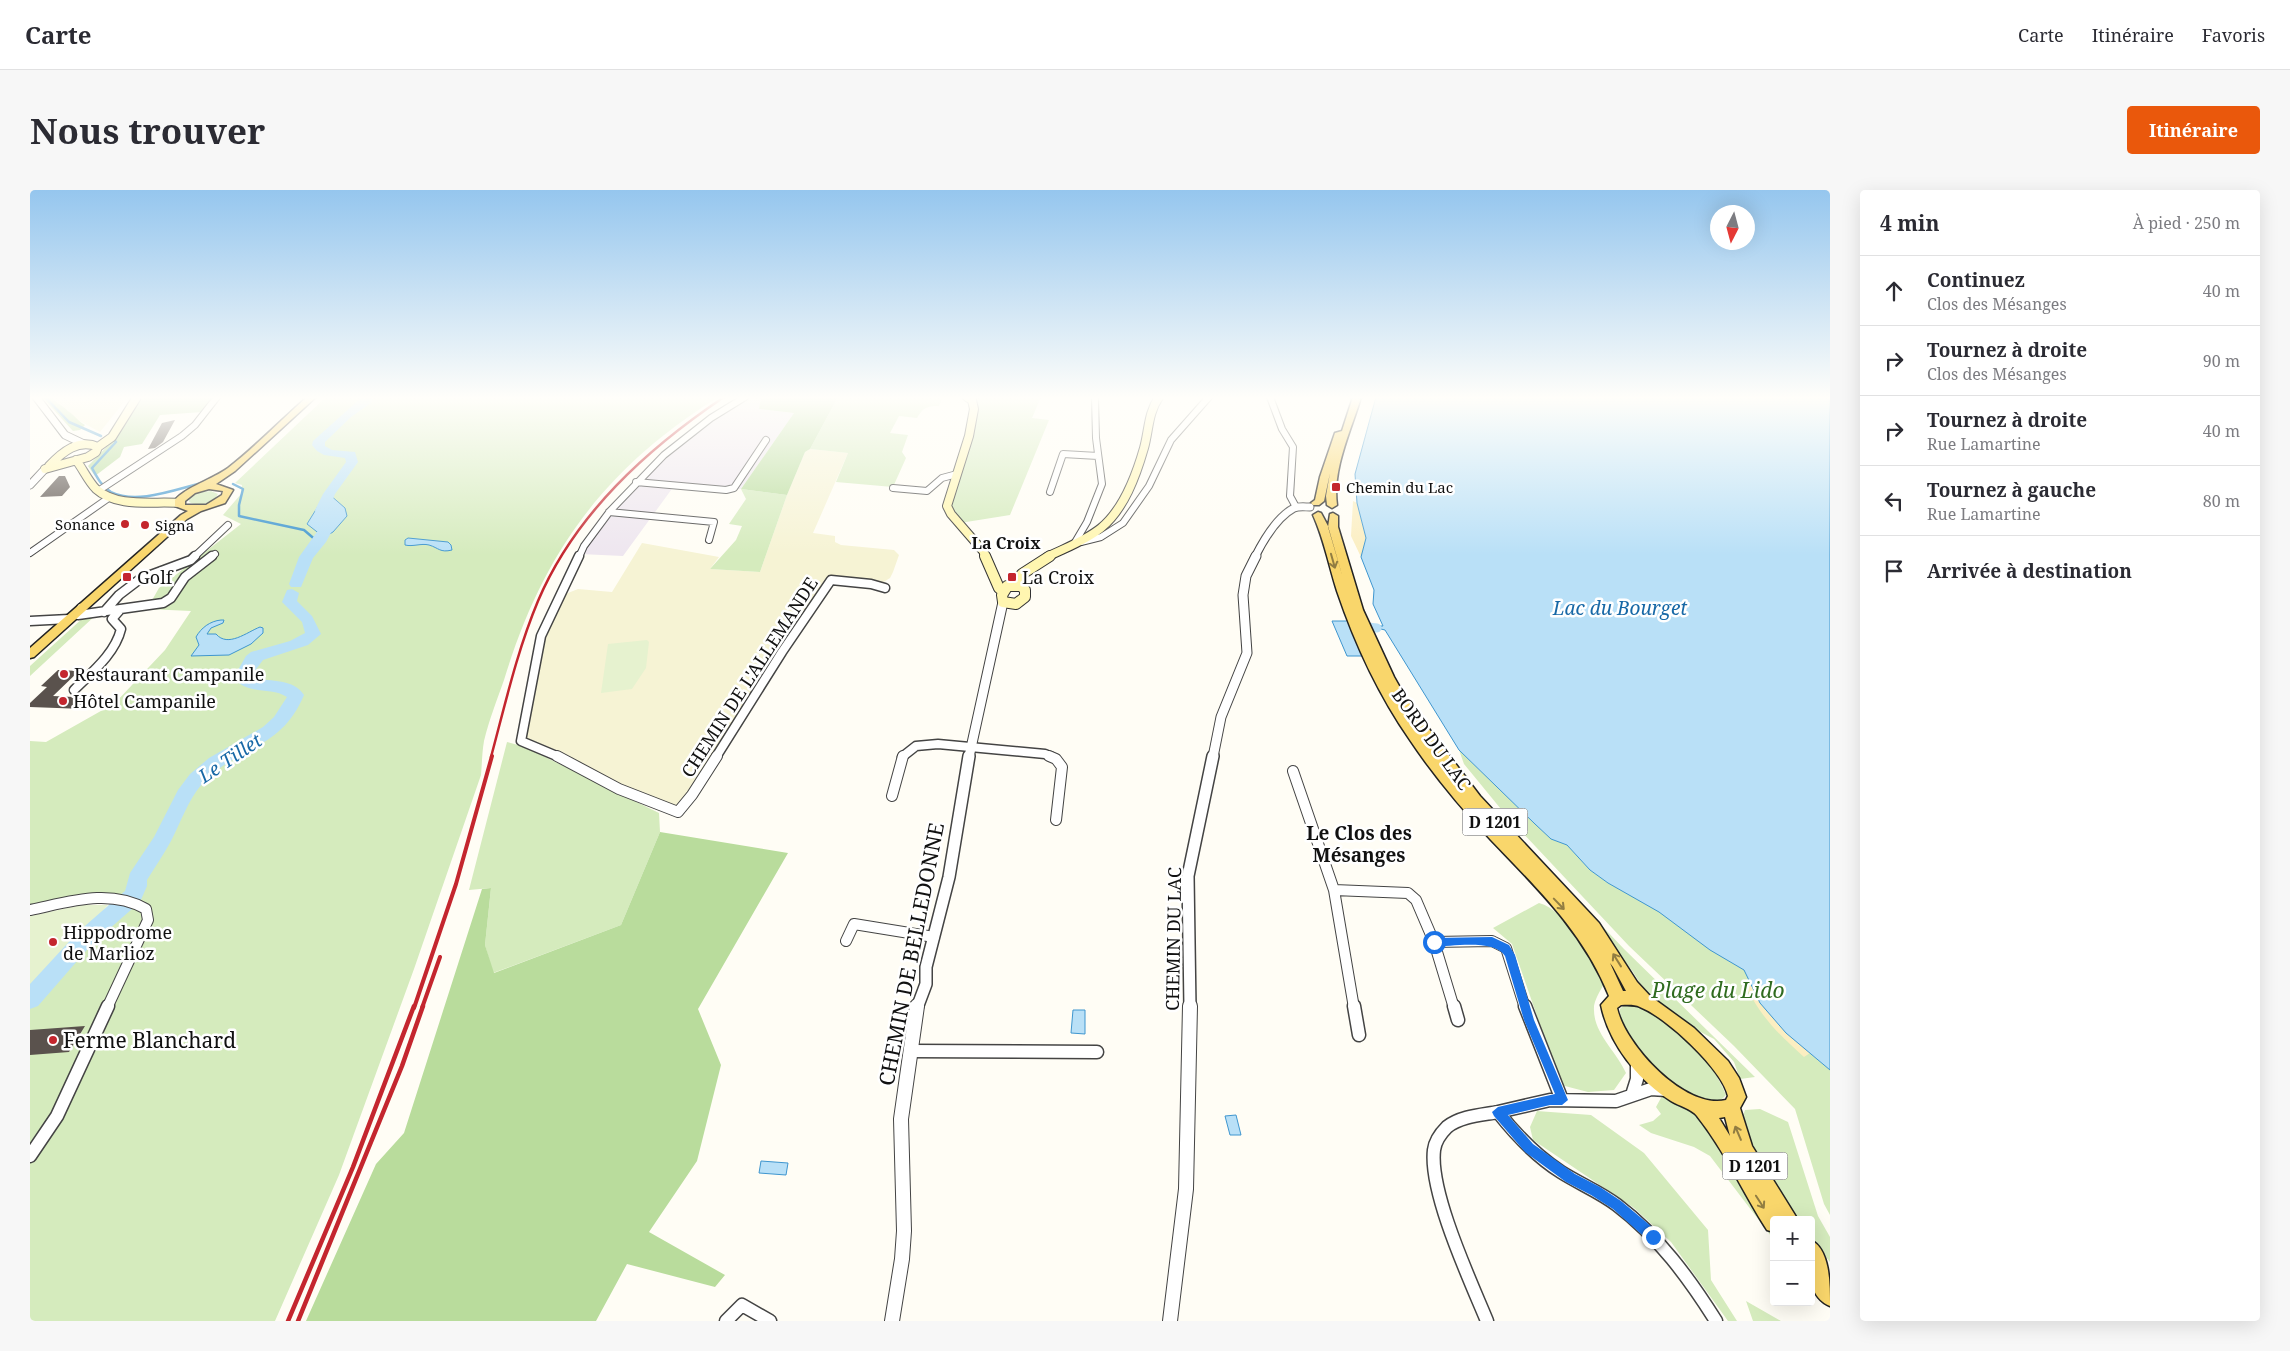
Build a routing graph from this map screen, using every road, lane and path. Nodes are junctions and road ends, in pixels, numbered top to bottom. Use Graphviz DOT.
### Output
graph roads {
  1 [pos="62,450"];
  2 [pos="72,450"];
  3 [pos="96,450"];
  4 [pos="160,450"];
  5 [pos="253,450"];
  6 [pos="259,450"];
  7 [pos="672,450"];
  8 [pos="759,450"];
  9 [pos="963,450"];
  10 [pos="1098,450"];
  11 [pos="1143,450"];
  12 [pos="1166,450"];
  13 [pos="1293,450"];
  14 [pos="1333,450"];
  15 [pos="1341,450"];
  16 [pos="61,454"];
  17 [pos="92,454"];
  18 [pos="1098,456"];
  19 [pos="73,460"];
  20 [pos="45,469"];
  21 [pos="957,474"];
  22 [pos="88,478"];
  23 [pos="636,482"];
  24 [pos="30,485"];
  25 [pos="201,488"];
  26 [pos="225,488"];
  27 [pos="893,488"];
  28 [pos="103,489"];
  29 [pos="1050,492"];
  30 [pos="188,493"];
  31 [pos="110,496"];
  32 [pos="148,501"];
  33 [pos="179,504"];
  34 [pos="1296,507"];
  35 [pos="200,508"];
  36 [pos="1315,508"];
  37 [pos="1332,510"];
  38 [pos="609,512"];
  39 [pos="228,525"];
  40 [pos="160,538"];
  41 [pos="710,540"];
  42 [pos="1074,544"];
  43 [pos="30,553"];
  44 [pos="142,554"];
  45 [pos="216,554"];
  46 [pos="885,588"];
  47 [pos="1009,595"];
  48 [pos="81,611"];
  49 [pos="119,611"];
  50 [pos="104,612"];
  51 [pos="69,619"];
  52 [pos="30,621"];
  53 [pos="1360,626"];
  54 [pos="30,654"];
  55 [pos="30,662"];
  56 [pos="74,690"];
  57 [pos="970,746"];
  58 [pos="1293,771"];
  59 [pos="892,796"];
  60 [pos="1056,820"];
  61 [pos="1334,890"];
  62 [pos="30,910"];
  63 [pos="934,938"];
  64 [pos="846,941"];
  65 [pos="1434,942"];
  66 [pos="1618,998"];
  67 [pos="1644,1001"];
  68 [pos="1458,1020"];
  69 [pos="1358,1035"];
  70 [pos="910,1052"];
  71 [pos="1097,1052"];
  72 [pos="1637,1061"];
  73 [pos="1671,1090"];
  74 [pos="1632,1095"];
  75 [pos="1562,1100"];
  76 [pos="1701,1107"];
  77 [pos="1731,1107"];
  78 [pos="1498,1112"];
  79 [pos="30,1156"];
  80 [pos="1787,1216"];
  81 [pos="1770,1217"];
  82 [pos="1815,1254"];
  83 [pos="1830,1273"];
  84 [pos="1815,1277"];
  85 [pos="1830,1296"];
  86 [pos="726,1321"];
  87 [pos="770,1321"];
  88 [pos="892,1321"];
  89 [pos="1170,1321"];
  90 [pos="1487,1321"];
  91 [pos="1716,1321"];
  1 -- 16 [label="street"];
  2 -- 16 [label="main road"];
  3 -- 17 [label="main road"];
  4 -- 28 [label="street"];
  5 -- 25 [label="main road"];
  6 -- 26 [label="main road"];
  7 -- 23 [label="street"];
  8 -- 23 [label="street"];
  9 -- 21 [label="main road"];
  10 -- 18 [label="street"];
  11 -- 42 [label="main road"];
  12 -- 42 [label="street"];
  13 -- 34 [label="street"];
  14 -- 36 [label="main road"];
  15 -- 37 [label="main road, BORD DU LAC / D 1201"];
  16 -- 19 [label="main road"];
  16 -- 20 [label="main road"];
  17 -- 19 [label="main road"];
  17 -- 22 [label="main road"];
  18 -- 29 [label="street"];
  18 -- 42 [label="street"];
  19 -- 20 [label="main road"];
  19 -- 22 [label="main road"];
  20 -- 24 [label="street"];
  21 -- 27 [label="street"];
  21 -- 47 [label="main road"];
  22 -- 28 [label="main road"];
  23 -- 38 [label="street"];
  25 -- 26 [label="main road"];
  25 -- 30 [label="main road"];
  26 -- 35 [label="main road"];
  28 -- 31 [label="main road"];
  30 -- 32 [label="main road"];
  30 -- 33 [label="main road"];
  31 -- 32 [label="main road"];
  31 -- 43 [label="street"];
  32 -- 33 [label="main road"];
  33 -- 35 [label="main road"];
  33 -- 40 [label="main road"];
  34 -- 36 [label="street"];
  34 -- 89 [label="street, CHEMIN DU LAC"];
  35 -- 40 [label="main road"];
  36 -- 37 [label="main road"];
  36 -- 53 [label="main road, BORD DU LAC / D 1201, one-way"];
  37 -- 53 [label="main road, BORD DU LAC / D 1201"];
  38 -- 41 [label="street"];
  38 -- 46 [label="street, CHEMIN DE L'ALLEMANDE"];
  39 -- 50 [label="street"];
  40 -- 44 [label="main road"];
  42 -- 47 [label="main road"];
  44 -- 48 [label="main road"];
  44 -- 48 [label="main road"];
  45 -- 49 [label="street"];
  47 -- 57 [label="street, CHEMIN DE BELLEDONNE"];
  48 -- 50 [label="street"];
  48 -- 51 [label="main road"];
  48 -- 55 [label="main road"];
  49 -- 50 [label="street"];
  49 -- 56 [label="street"];
  51 -- 52 [label="street"];
  51 -- 54 [label="main road"];
  53 -- 66 [label="main road, BORD DU LAC / D 1201, one-way"];
  67 -- 53 [label="main road, BORD DU LAC / D 1201, one-way"];
  57 -- 59 [label="street"];
  57 -- 60 [label="street"];
  57 -- 63 [label="street, CHEMIN DE BELLEDONNE"];
  58 -- 61 [label="street"];
  61 -- 65 [label="street"];
  61 -- 69 [label="street"];
  62 -- 79 [label="street"];
  63 -- 64 [label="street"];
  63 -- 70 [label="street, CHEMIN DE BELLEDONNE"];
  65 -- 68 [label="street"];
  65 -- 75 [label="street"];
  66 -- 67 [label="main road"];
  66 -- 72 [label="main road"];
  67 -- 77 [label="main road"];
  70 -- 71 [label="street"];
  70 -- 88 [label="street, CHEMIN DE BELLEDONNE"];
  72 -- 73 [label="main road"];
  72 -- 74 [label="street"];
  73 -- 74 [label="street"];
  73 -- 76 [label="main road"];
  74 -- 75 [label="street"];
  75 -- 78 [label="street"];
  76 -- 77 [label="main road"];
  76 -- 81 [label="main road, D 1201, one-way"];
  80 -- 77 [label="main road, D 1201, one-way"];
  78 -- 90 [label="street"];
  78 -- 91 [label="street"];
  82 -- 83 [label="main road"];
  84 -- 85 [label="main road"];
  86 -- 87 [label="street"];
}
